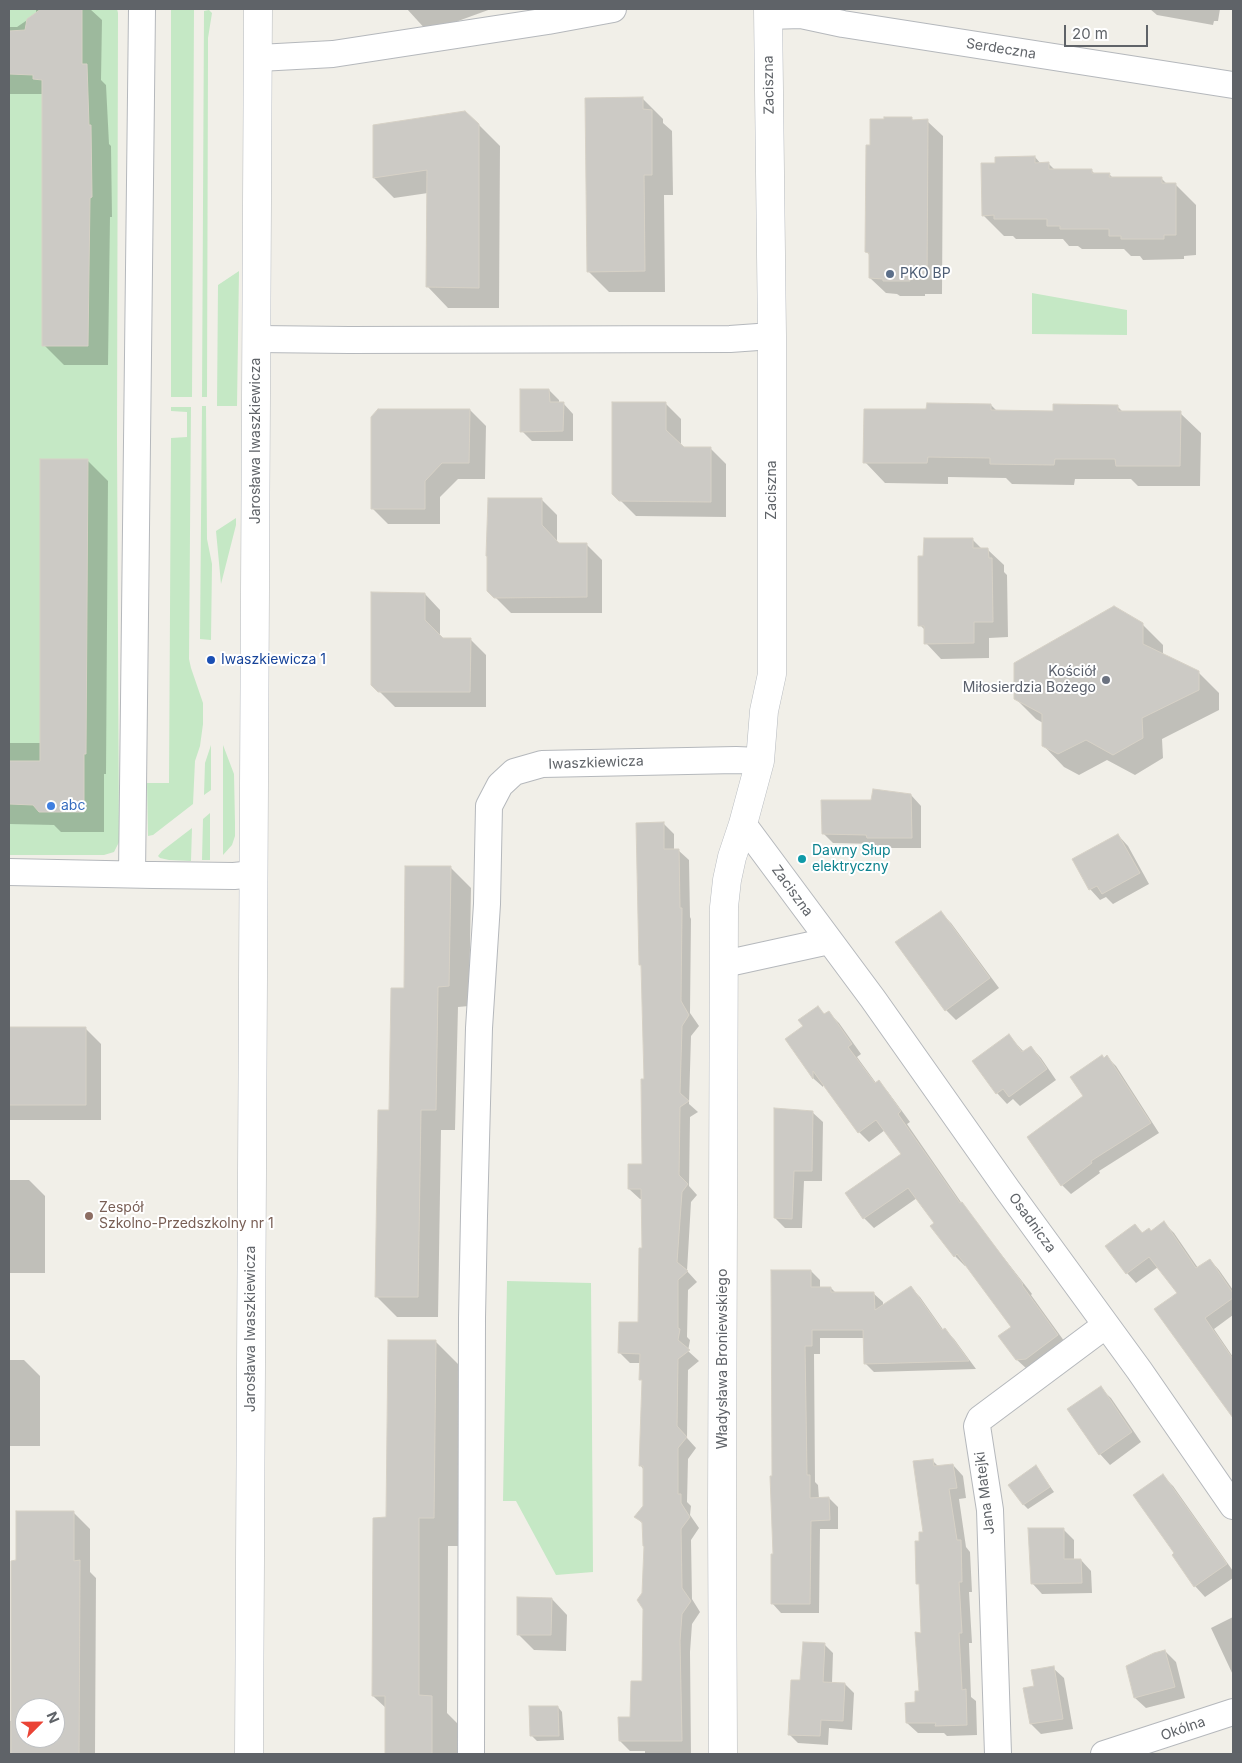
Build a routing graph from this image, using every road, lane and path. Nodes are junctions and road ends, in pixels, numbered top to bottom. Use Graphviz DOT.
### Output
graph roads {
  1 [pos="142,9"];
  2 [pos="258,9"];
  3 [pos="613,9"];
  4 [pos="768,12"];
  5 [pos="259,58"];
  6 [pos="1233,85"];
  7 [pos="772,336"];
  8 [pos="257,339"];
  9 [pos="760,761"];
  10 [pos="743,824"];
  11 [pos="9,872"];
  12 [pos="132,874"];
  13 [pos="253,874"];
  14 [pos="829,941"];
  15 [pos="724,964"];
  16 [pos="1106,1325"];
  17 [pos="1233,1506"];
  18 [pos="1233,1712"];
  19 [pos="249,1754"];
  20 [pos="471,1754"];
  21 [pos="723,1754"];
  22 [pos="998,1754"];
  23 [pos="1104,1754"];
  1 -- 12 [label="street"];
  2 -- 5 [label="street, Jarosława Iwaszkiewicza"];
  3 -- 5 [label="street"];
  4 -- 6 [label="street, Serdeczna"];
  4 -- 7 [label="street, Zaciszna"];
  5 -- 8 [label="street, Jarosława Iwaszkiewicza"];
  7 -- 8 [label="street"];
  7 -- 9 [label="street, Zaciszna"];
  8 -- 13 [label="street, Jarosława Iwaszkiewicza"];
  9 -- 10 [label="street, Zaciszna"];
  9 -- 20 [label="street, Iwaszkiewicza"];
  10 -- 14 [label="street, Zaciszna"];
  10 -- 15 [label="street, Władysława Broniewskiego"];
  11 -- 12 [label="street"];
  12 -- 13 [label="street"];
  13 -- 19 [label="street, Jarosława Iwaszkiewicza"];
  14 -- 15 [label="street"];
  14 -- 16 [label="street, Osadnicza"];
  15 -- 21 [label="street, Władysława Broniewskiego"];
  16 -- 17 [label="street, Osadnicza"];
  16 -- 22 [label="street, Jana Matejki"];
  18 -- 23 [label="street, Okólna"];
}
